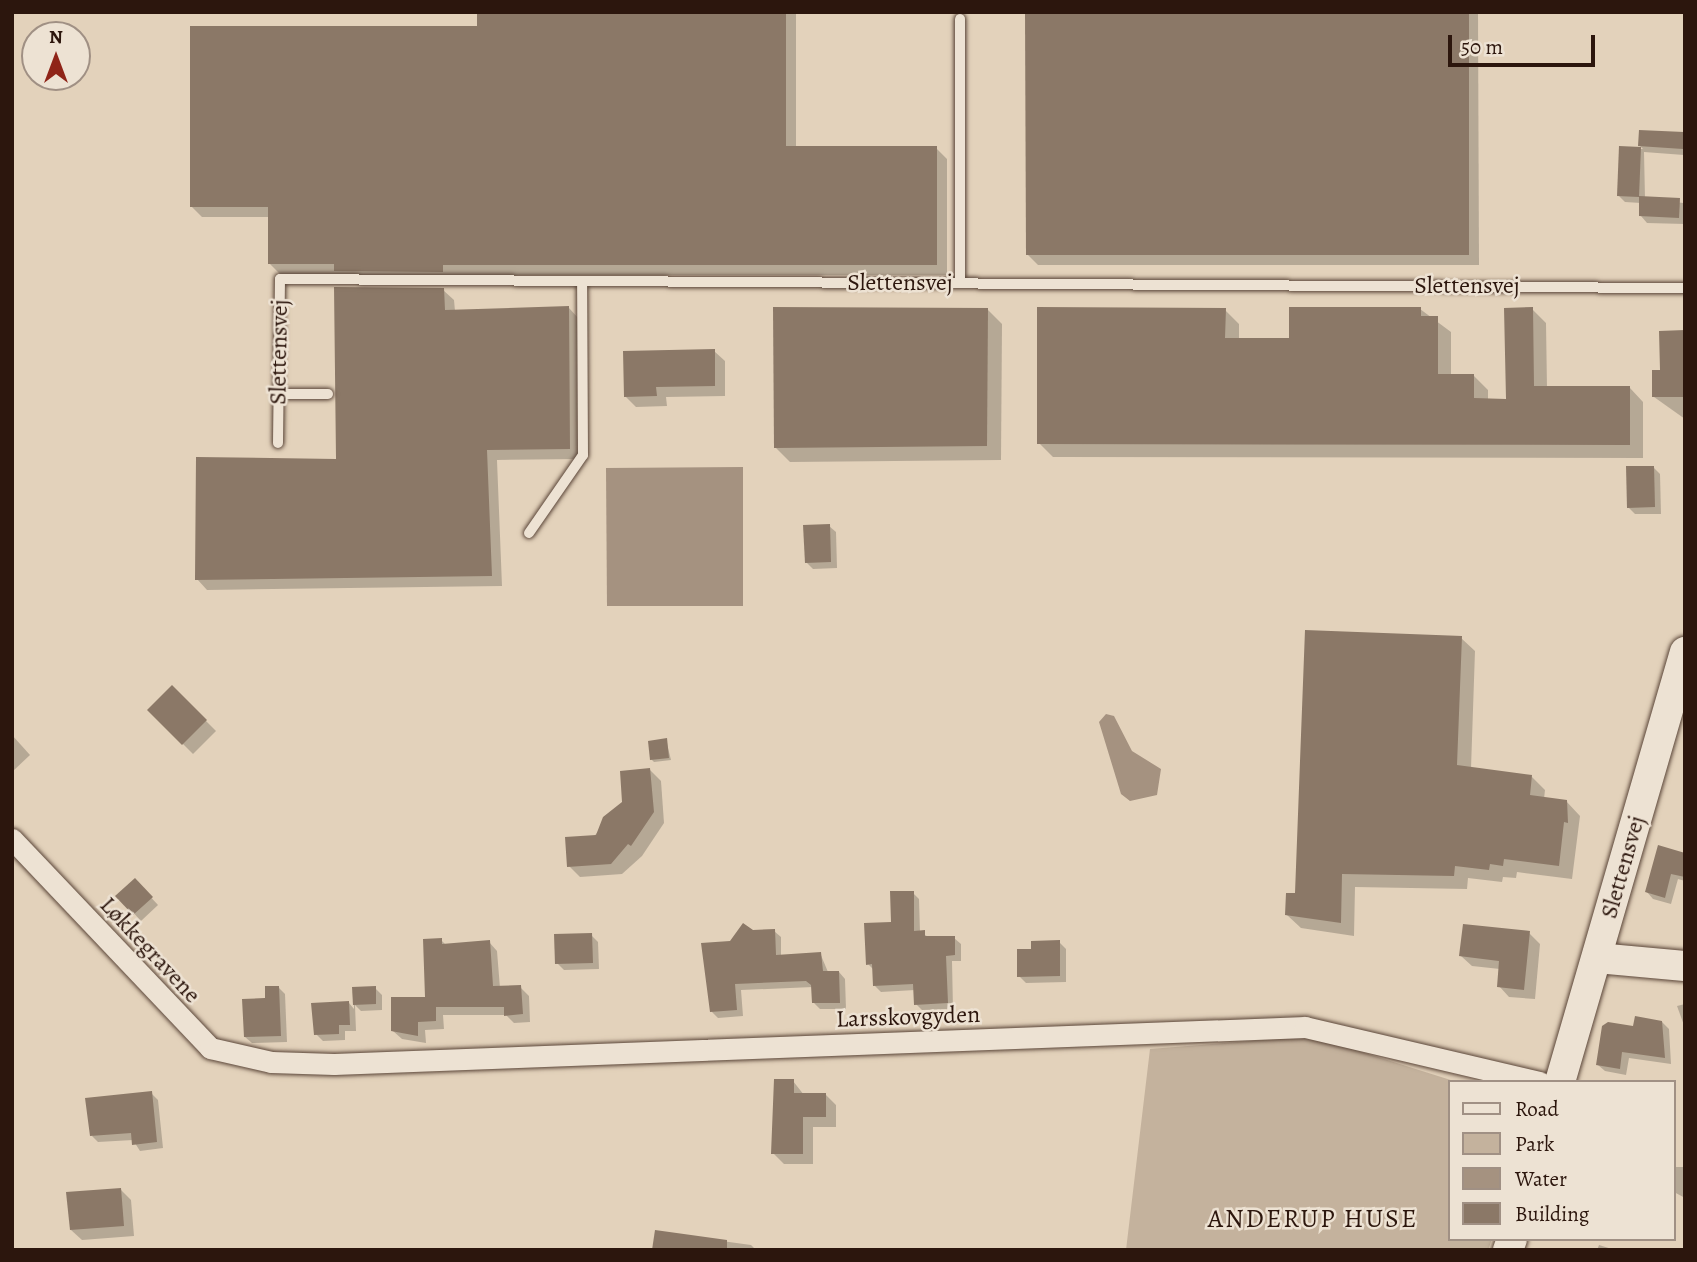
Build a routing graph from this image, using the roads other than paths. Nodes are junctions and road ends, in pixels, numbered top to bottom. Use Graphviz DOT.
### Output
graph roads {
  1 [pos="960,19"];
  2 [pos="582,281"];
  3 [pos="960,283"];
  4 [pos="1685,288"];
  5 [pos="278,394"];
  6 [pos="328,394"];
  7 [pos="278,443"];
  8 [pos="528,533"];
  9 [pos="1685,652"];
  10 [pos="12,839"];
  11 [pos="1597,958"];
  12 [pos="1685,966"];
  13 [pos="271,1062"];
  14 [pos="1531,1080"];
  15 [pos="1561,1080"];
  1 -- 3 [label="lane"];
  2 -- 3 [label="lane, Slettensvej"];
  2 -- 5 [label="lane, Slettensvej"];
  2 -- 8 [label="lane"];
  3 -- 4 [label="lane, Slettensvej"];
  5 -- 6 [label="lane"];
  5 -- 7 [label="lane, Slettensvej"];
  9 -- 11 [label="street, Slettensvej"];
  10 -- 13 [label="street, Løkkegravene"];
  11 -- 12 [label="street"];
  11 -- 15 [label="street, Slettensvej"];
  13 -- 14 [label="street, Larsskovgyden"];
}
